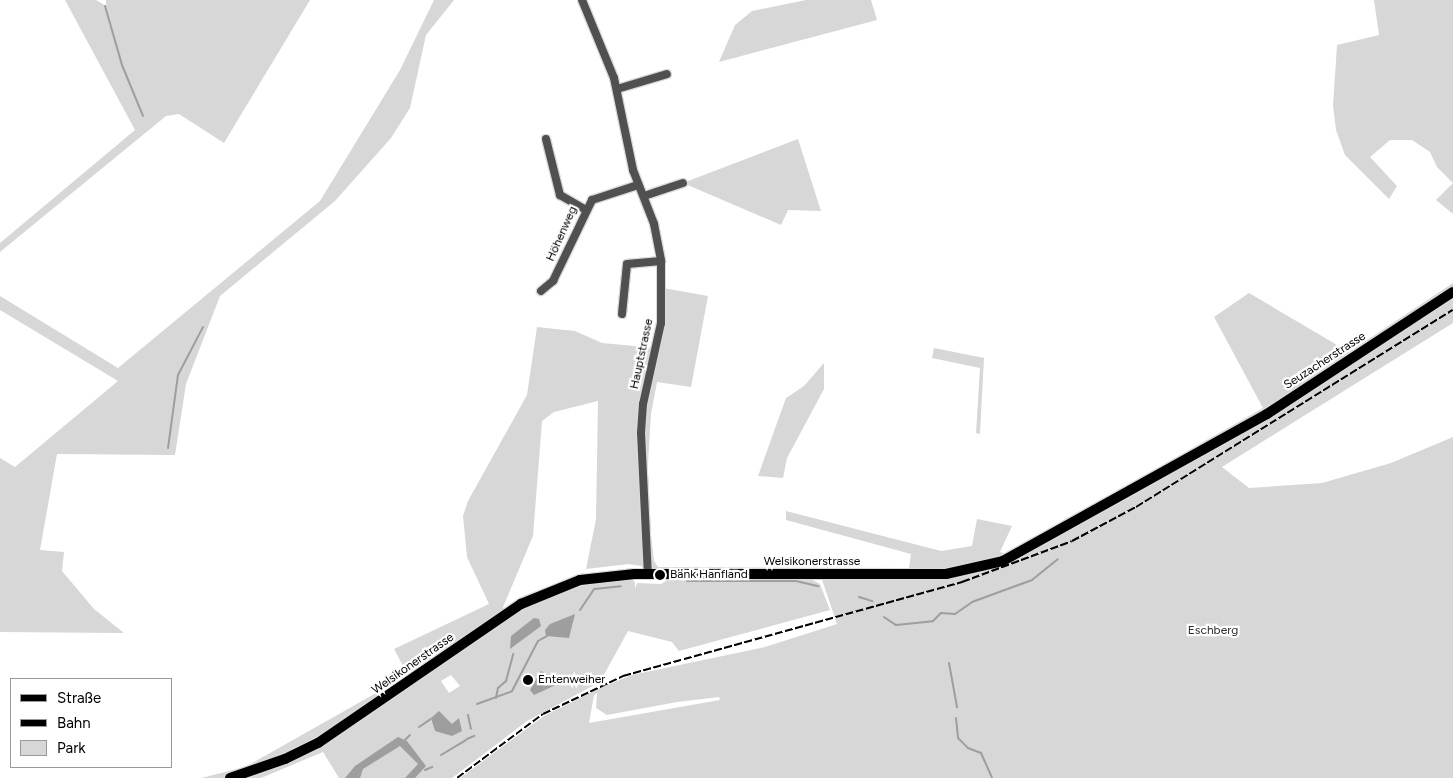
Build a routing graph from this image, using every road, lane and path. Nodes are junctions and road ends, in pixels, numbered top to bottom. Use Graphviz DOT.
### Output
graph roads {
  1 [pos="582,0"];
  2 [pos="667,74"];
  3 [pos="616,89"];
  4 [pos="546,139"];
  5 [pos="683,183"];
  6 [pos="638,185"];
  7 [pos="644,196"];
  8 [pos="586,210"];
  9 [pos="661,261"];
  10 [pos="541,291"];
  11 [pos="1453,292"];
  12 [pos="622,314"];
  13 [pos="1209,447"];
  14 [pos="648,574"];
  15 [pos="230,778"];
  1 -- 3 [label="street, Hauptstrasse"];
  2 -- 3 [label="street"];
  3 -- 6 [label="street, Hauptstrasse"];
  4 -- 8 [label="street"];
  5 -- 7 [label="street"];
  6 -- 7 [label="street, Hauptstrasse"];
  6 -- 8 [label="street, Höhenweg"];
  7 -- 9 [label="street, Hauptstrasse"];
  8 -- 10 [label="street, Höhenweg"];
  9 -- 12 [label="street"];
  9 -- 14 [label="street, Hauptstrasse"];
  11 -- 13 [label="main road, Seuzacherstrasse"];
  13 -- 14 [label="main road, Welsikonerstrasse"];
  14 -- 15 [label="main road, Welsikonerstrasse"];
}
